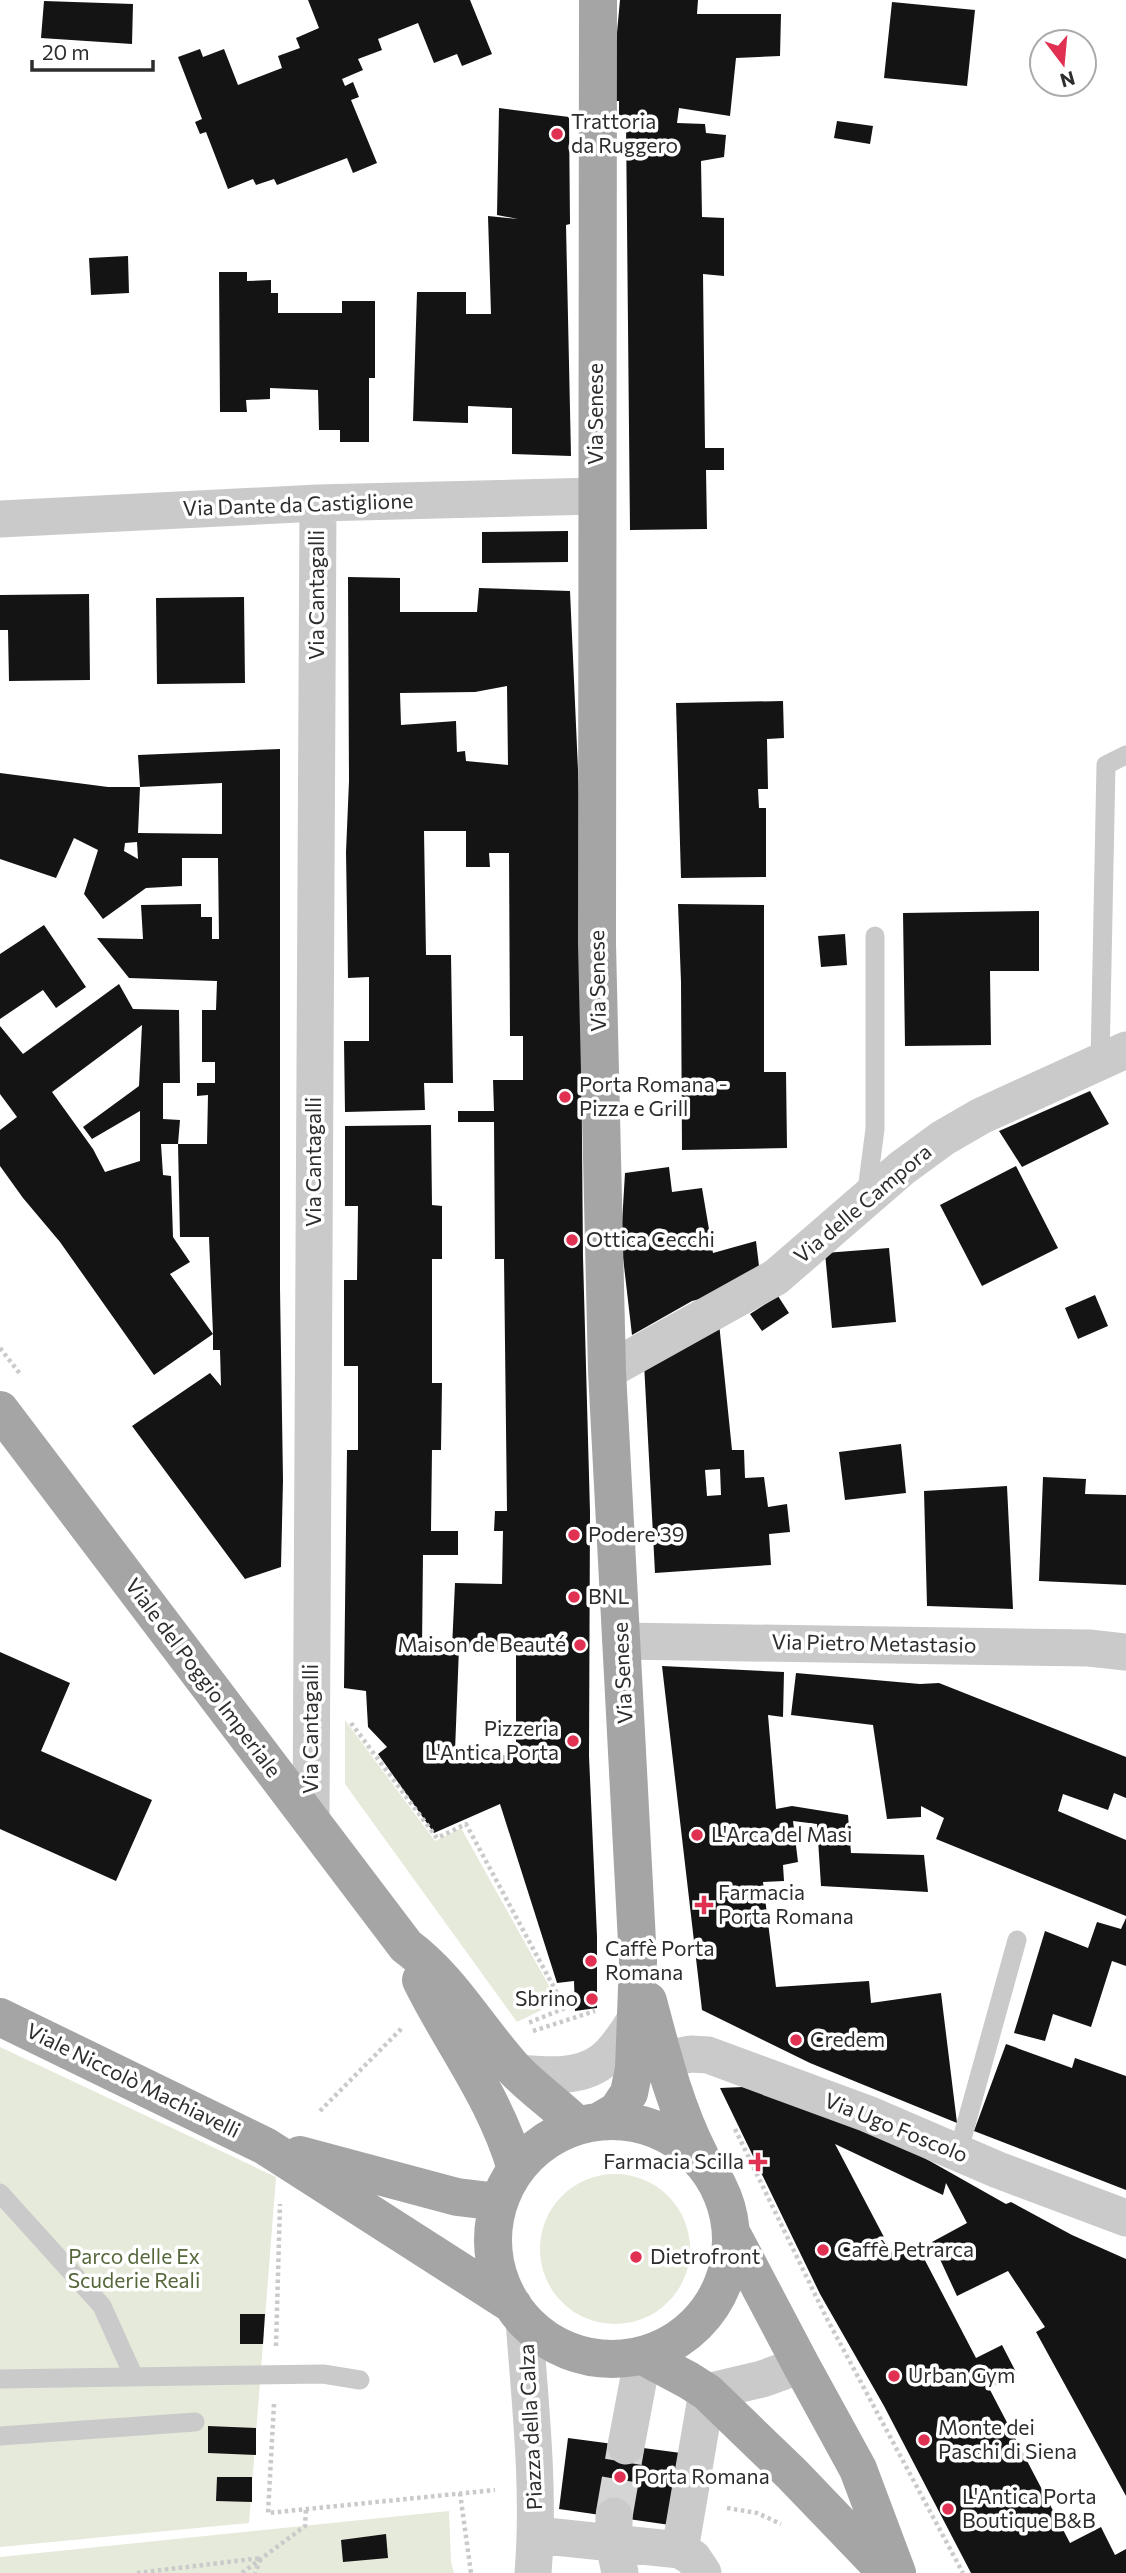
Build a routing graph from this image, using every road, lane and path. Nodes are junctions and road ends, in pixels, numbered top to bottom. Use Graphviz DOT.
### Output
graph roads {
  1 [pos="598,0"];
  2 [pos="596,496"];
  3 [pos="318,503"];
  4 [pos="0,519"];
  5 [pos="1126,755"];
  6 [pos="875,936"];
  7 [pos="1113,1056"];
  8 [pos="866,1199"];
  9 [pos="607,1371"];
  10 [pos="0,1410"];
  11 [pos="621,1641"];
  12 [pos="1126,1652"];
  13 [pos="346,1716"];
  14 [pos="311,1821"];
  15 [pos="1017,1940"];
  16 [pos="406,1946"];
  17 [pos="638,1961"];
  18 [pos="619,2013"];
  19 [pos="0,2017"];
  20 [pos="527,2024"];
  21 [pos="404,2025"];
  22 [pos="531,2031"];
  23 [pos="664,2059"];
  24 [pos="518,2073"];
  25 [pos="320,2111"];
  26 [pos="589,2123"];
  27 [pos="732,2123"];
  28 [pos="265,2146"];
  29 [pos="958,2153"];
  30 [pos="704,2165"];
  31 [pos="516,2169"];
  32 [pos="0,2193"];
  33 [pos="281,2193"];
  34 [pos="499,2202"];
  35 [pos="1126,2218"];
  36 [pos="733,2235"];
  37 [pos="519,2312"];
  38 [pos="643,2356"];
  39 [pos="801,2365"];
  40 [pos="276,2376"];
  41 [pos="134,2377"];
  42 [pos="0,2379"];
  43 [pos="360,2380"];
  44 [pos="707,2392"];
  45 [pos="195,2422"];
  46 [pos="0,2436"];
  47 [pos="626,2445"];
  48 [pos="534,2486"];
  49 [pos="460,2493"];
  50 [pos="725,2508"];
  51 [pos="306,2509"];
  52 [pos="784,2526"];
  53 [pos="536,2535"];
  54 [pos="616,2544"];
  55 [pos="261,2558"];
  56 [pos="692,2562"];
  57 [pos="137,2573"];
  58 [pos="242,2573"];
  59 [pos="255,2573"];
  60 [pos="471,2573"];
  61 [pos="533,2573"];
  62 [pos="887,2573"];
  63 [pos="897,2573"];
  64 [pos="963,2573"];
  1 -- 2 [label="main road, Via Senese"];
  2 -- 3 [label="street, Via Dante da Castiglione"];
  2 -- 9 [label="main road, Via Senese"];
  3 -- 4 [label="street, Via Dante da Castiglione"];
  3 -- 14 [label="street, Via Cantagalli"];
  5 -- 7 [label="lane"];
  6 -- 8 [label="lane"];
  7 -- 8 [label="street, Via delle Campora"];
  8 -- 9 [label="street, Via delle Campora"];
  9 -- 11 [label="main road, Via Senese"];
  10 -- 14 [label="main road, Viale del Poggio Imperiale"];
  11 -- 12 [label="street, Via Pietro Metastasio"];
  11 -- 17 [label="main road, Via Senese"];
  13 -- 20 [label="path"];
  14 -- 16 [label="main road, Viale del Poggio Imperiale"];
  15 -- 29 [label="lane"];
  16 -- 24 [label="main road, Viale del Poggio Imperiale"];
  16 -- 31 [label="main road, Viale del Poggio Imperiale"];
  17 -- 18 [label="main road, Via Senese"];
  17 -- 23 [label="main road, Via Senese"];
  18 -- 22 [label="path"];
  18 -- 24 [label="street"];
  18 -- 26 [label="main road, Via Senese"];
  19 -- 28 [label="main road, Viale Niccolò Machiavelli"];
  21 -- 25 [label="path"];
  23 -- 29 [label="street, Via Ugo Foscolo"];
  23 -- 30 [label="main road, Via Senese"];
  24 -- 26 [label="main road, Viale del Poggio Imperiale"];
  26 -- 30 [label="main road"];
  26 -- 31 [label="main road"];
  27 -- 64 [label="path"];
  28 -- 34 [label="main road, Viale Niccolò Machiavelli"];
  28 -- 37 [label="main road, Viale Niccolò Machiavelli"];
  29 -- 35 [label="street, Via Ugo Foscolo"];
  30 -- 36 [label="main road"];
  31 -- 34 [label="main road"];
  32 -- 41 [label="lane"];
  33 -- 40 [label="path"];
  34 -- 37 [label="main road"];
  36 -- 38 [label="main road"];
  36 -- 39 [label="main road"];
  37 -- 38 [label="main road"];
  37 -- 48 [label="street, Piazza della Calza"];
  38 -- 44 [label="main road"];
  38 -- 47 [label="street"];
  39 -- 44 [label="street"];
  39 -- 63 [label="main road"];
  40 -- 41 [label="lane"];
  40 -- 43 [label="lane"];
  40 -- 51 [label="path"];
  41 -- 42 [label="lane"];
  44 -- 56 [label="street"];
  44 -- 62 [label="main road"];
  45 -- 46 [label="lane"];
  48 -- 49 [label="path"];
  48 -- 53 [label="street, Piazza della Calza"];
  49 -- 51 [label="path"];
  49 -- 60 [label="path"];
  50 -- 52 [label="path"];
  51 -- 55 [label="path"];
  53 -- 54 [label="street, Piazza della Calza"];
  53 -- 61 [label="street, Piazza della Calza"];
  54 -- 56 [label="street, Piazza della Calza"];
  55 -- 57 [label="path"];
  55 -- 58 [label="path"];
  55 -- 59 [label="path"];
}
